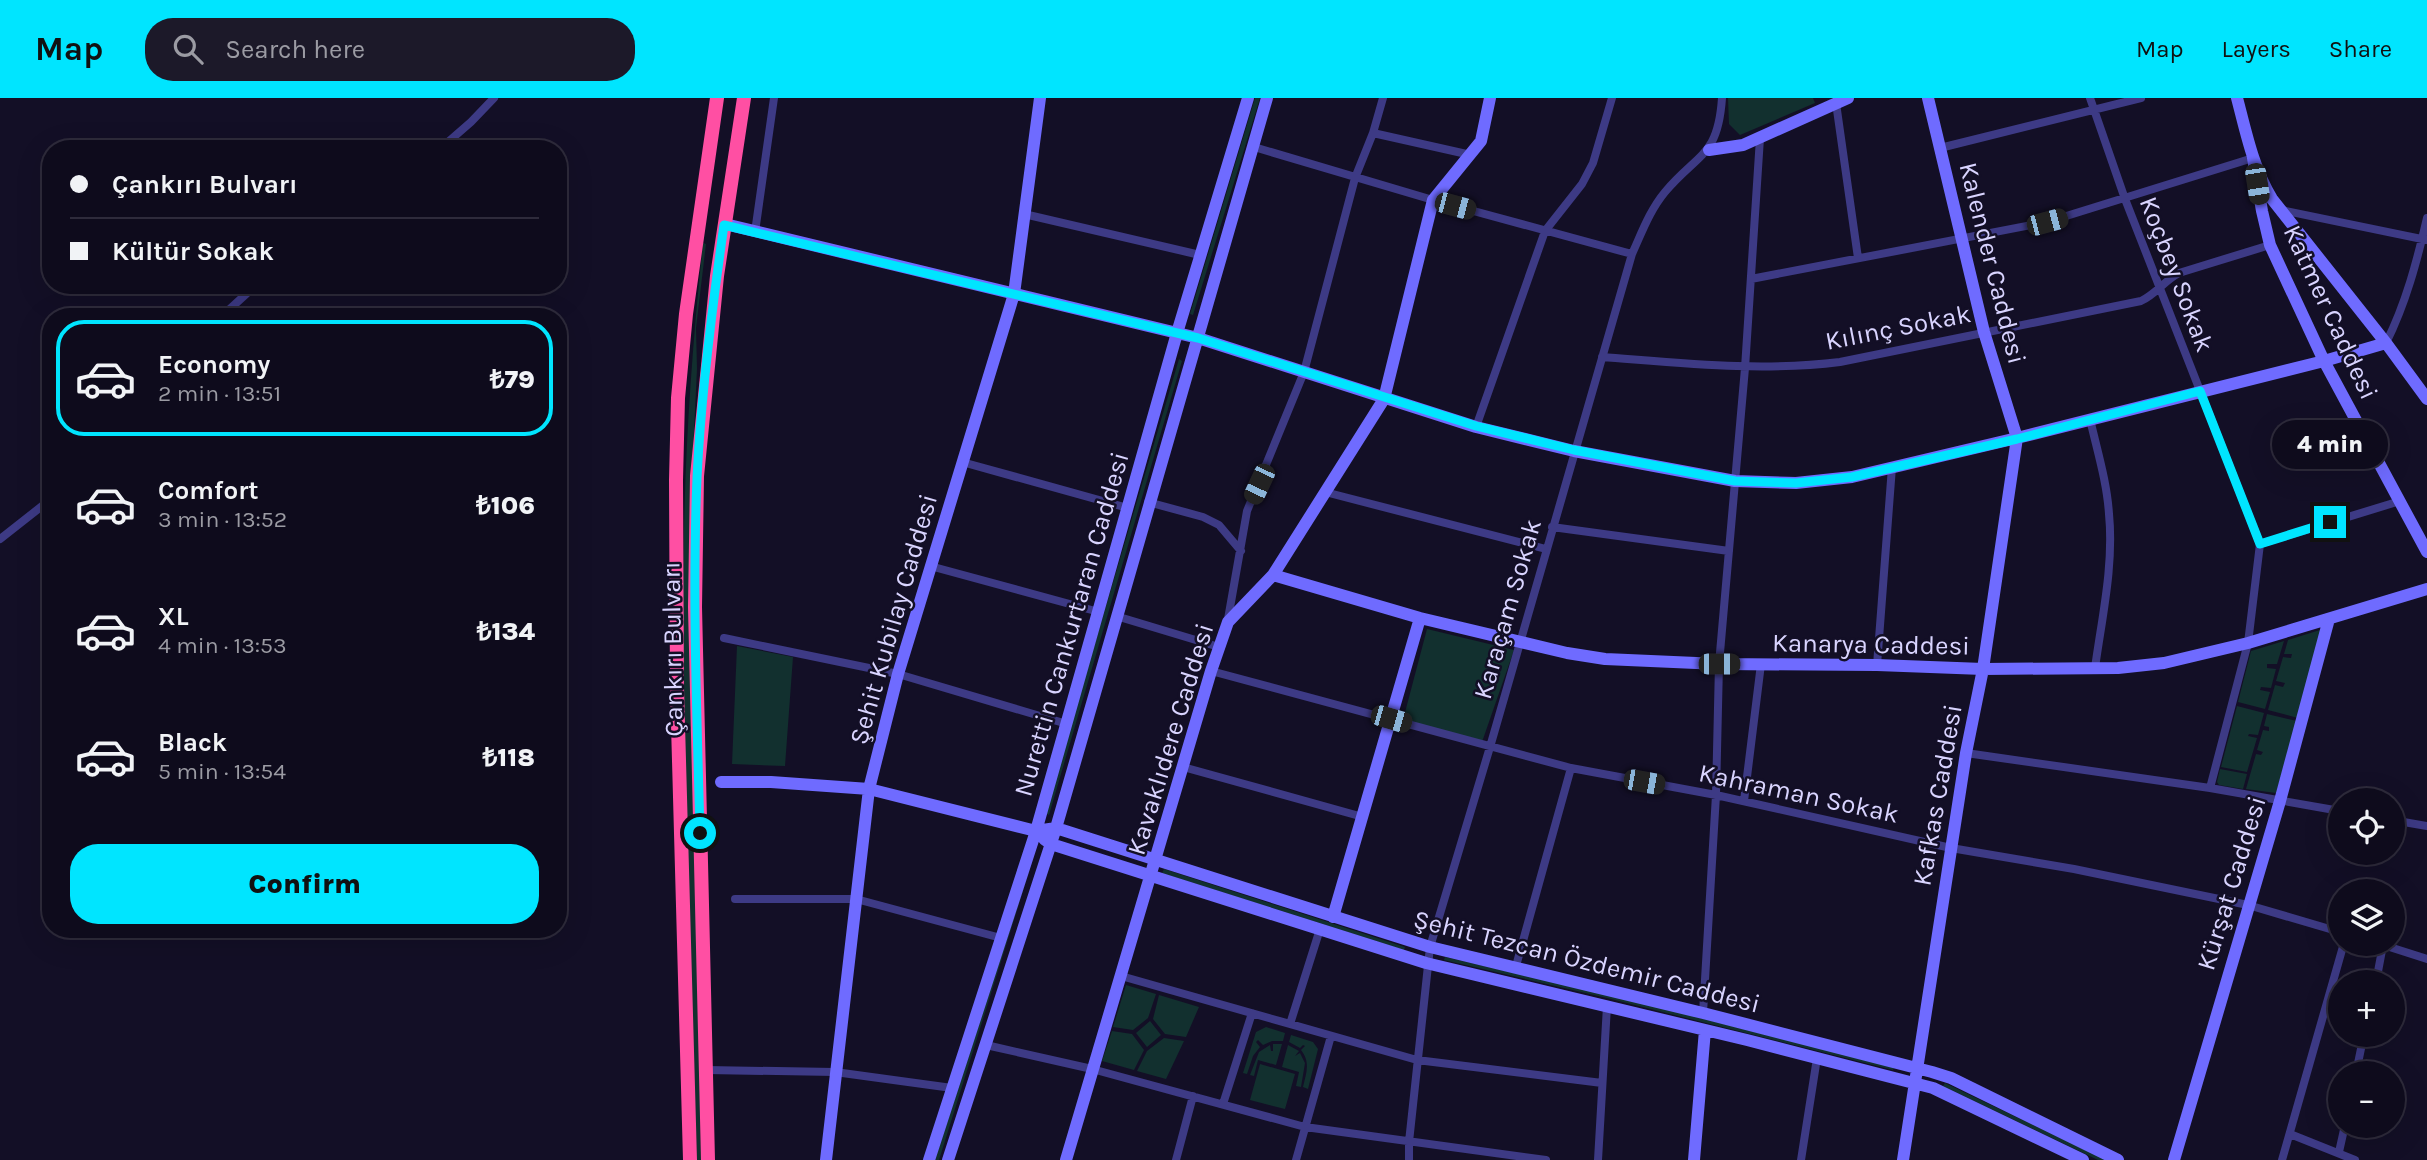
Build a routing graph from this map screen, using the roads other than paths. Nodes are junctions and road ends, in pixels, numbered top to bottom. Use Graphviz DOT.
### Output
graph roads {
  1 [pos="494,98"];
  2 [pos="717,98"];
  3 [pos="744,98"];
  4 [pos="774,98"];
  5 [pos="1040,98"];
  6 [pos="1248,98"];
  7 [pos="1267,98"];
  8 [pos="1383,98"];
  9 [pos="1490,98"];
  10 [pos="1612,98"];
  11 [pos="1720,98"];
  12 [pos="1928,98"];
  13 [pos="2090,98"];
  14 [pos="2141,98"];
  15 [pos="2236,98"];
  16 [pos="1842,101"];
  17 [pos="2094,110"];
  18 [pos="1373,134"];
  19 [pos="1760,138"];
  20 [pos="450,140"];
  21 [pos="1254,147"];
  22 [pos="1940,148"];
  23 [pos="1709,150"];
  24 [pos="1471,155"];
  25 [pos="2253,158"];
  26 [pos="1355,178"];
  27 [pos="2125,199"];
  28 [pos="1433,200"];
  29 [pos="2281,209"];
  30 [pos="1024,214"];
  31 [pos="2427,218"];
  32 [pos="724,225"];
  33 [pos="1545,231"];
  34 [pos="755,232"];
  35 [pos="1963,238"];
  36 [pos="2425,240"];
  37 [pos="2270,245"];
  38 [pos="1632,254"];
  39 [pos="1200,255"];
  40 [pos="1858,258"];
  41 [pos="1751,279"];
  42 [pos="2160,287"];
  43 [pos="246,294"];
  44 [pos="1014,294"];
  45 [pos="231,308"];
  46 [pos="1984,332"];
  47 [pos="1177,333"];
  48 [pos="1198,338"];
  49 [pos="2386,342"];
  50 [pos="1602,357"];
  51 [pos="2324,361"];
  52 [pos="1745,368"];
  53 [pos="1304,372"];
  54 [pos="2200,391"];
  55 [pos="1384,399"];
  56 [pos="2427,399"];
  57 [pos="2090,419"];
  58 [pos="1476,426"];
  59 [pos="2017,439"];
  60 [pos="1574,450"];
  61 [pos="962,462"];
  62 [pos="1892,467"];
  63 [pos="1735,481"];
  64 [pos="1325,492"];
  65 [pos="2400,501"];
  66 [pos="1149,502"];
  67 [pos="42,506"];
  68 [pos="1128,509"];
  69 [pos="1552,527"];
  70 [pos="0,539"];
  71 [pos="2260,544"];
  72 [pos="1546,549"];
  73 [pos="1241,551"];
  74 [pos="1729,551"];
  75 [pos="2427,552"];
  76 [pos="930,566"];
  77 [pos="1273,575"];
  78 [pos="2427,589"];
  79 [pos="1099,612"];
  80 [pos="1116,616"];
  81 [pos="1420,618"];
  82 [pos="2329,619"];
  83 [pos="1228,622"];
  84 [pos="724,638"];
  85 [pos="1519,642"];
  86 [pos="2248,643"];
  87 [pos="1219,646"];
  88 [pos="1719,664"];
  89 [pos="1760,664"];
  90 [pos="1877,665"];
  91 [pos="2095,668"];
  92 [pos="1983,669"];
  93 [pos="1211,671"];
  94 [pos="898,674"];
  95 [pos="1391,719"];
  96 [pos="1067,724"];
  97 [pos="1490,747"];
  98 [pos="1966,753"];
  99 [pos="1182,767"];
  100 [pos="1571,768"];
  101 [pos="722,782"];
  102 [pos="2210,788"];
  103 [pos="869,789"];
  104 [pos="1716,794"];
  105 [pos="1744,801"];
  106 [pos="2280,801"];
  107 [pos="2328,809"];
  108 [pos="1363,817"];
  109 [pos="2405,822"];
  110 [pos="2427,826"];
  111 [pos="1056,828"];
  112 [pos="1036,832"];
  113 [pos="1051,844"];
  114 [pos="1951,848"];
  115 [pos="1155,861"];
  116 [pos="1151,876"];
  117 [pos="734,899"];
  118 [pos="856,899"];
  119 [pos="2248,905"];
  120 [pos="1333,917"];
  121 [pos="2328,928"];
  122 [pos="1320,929"];
  123 [pos="1001,938"];
  124 [pos="1430,947"];
  125 [pos="2405,952"];
  126 [pos="2340,956"];
  127 [pos="2427,959"];
  128 [pos="1426,963"];
  129 [pos="1516,966"];
  130 [pos="1121,976"];
  131 [pos="1607,1006"];
  132 [pos="1252,1013"];
  133 [pos="1703,1013"];
  134 [pos="1290,1024"];
  135 [pos="1705,1030"];
  136 [pos="1331,1035"];
  137 [pos="986,1045"];
  138 [pos="1817,1058"];
  139 [pos="1417,1060"];
  140 [pos="1917,1068"];
  141 [pos="1092,1069"];
  142 [pos="706,1070"];
  143 [pos="835,1072"];
  144 [pos="1602,1083"];
  145 [pos="1915,1083"];
  146 [pos="952,1088"];
  147 [pos="1193,1096"];
  148 [pos="1223,1104"];
  149 [pos="1306,1127"];
  150 [pos="2290,1134"];
  151 [pos="2342,1138"];
  152 [pos="1409,1142"];
  153 [pos="2339,1153"];
  154 [pos="690,1160"];
  155 [pos="708,1160"];
  156 [pos="826,1160"];
  157 [pos="929,1160"];
  158 [pos="948,1160"];
  159 [pos="1066,1160"];
  160 [pos="1176,1160"];
  161 [pos="1296,1160"];
  162 [pos="1409,1160"];
  163 [pos="1546,1160"];
  164 [pos="1598,1160"];
  165 [pos="1695,1160"];
  166 [pos="1801,1160"];
  167 [pos="1903,1160"];
  168 [pos="2083,1160"];
  169 [pos="2118,1160"];
  170 [pos="2174,1160"];
  171 [pos="2282,1160"];
  172 [pos="2355,1160"];
  1 -- 20 [label="street"];
  2 -- 154 [label="highway, Çankırı Bulvarı"];
  3 -- 32 [label="highway, Çankırı Bulvarı"];
  4 -- 34 [label="street"];
  5 -- 30 [label="street, Şehit Kubilay Caddesi"];
  6 -- 39 [label="street, Nurettin Cankurtaran Caddesi"];
  7 -- 21 [label="street, Nurettin Cankurtaran Caddesi"];
  8 -- 18 [label="street"];
  9 -- 24 [label="street, Kavaklıdere Caddesi"];
  10 -- 33 [label="street"];
  11 -- 23 [label="street, Karaçam Sokak"];
  12 -- 22 [label="street, Kalender Caddesi"];
  13 -- 17 [label="street, Koçbey Sokak"];
  14 -- 17 [label="street"];
  15 -- 25 [label="street"];
  16 -- 19 [label="street"];
  16 -- 40 [label="street"];
  17 -- 22 [label="street"];
  17 -- 27 [label="street, Koçbey Sokak"];
  18 -- 24 [label="street"];
  18 -- 26 [label="street"];
  19 -- 23 [label="street"];
  19 -- 41 [label="street"];
  21 -- 26 [label="street"];
  21 -- 48 [label="street, Nurettin Cankurtaran Caddesi"];
  22 -- 35 [label="street, Kalender Caddesi"];
  23 -- 38 [label="street, Karaçam Sokak"];
  24 -- 28 [label="street, Kavaklıdere Caddesi"];
  25 -- 27 [label="street"];
  25 -- 29 [label="street"];
  25 -- 37 [label="street, Katmer Caddesi"];
  26 -- 28 [label="street"];
  26 -- 53 [label="street"];
  27 -- 35 [label="street"];
  27 -- 42 [label="street, Koçbey Sokak"];
  28 -- 33 [label="street"];
  28 -- 55 [label="street, Kavaklıdere Caddesi"];
  29 -- 36 [label="street"];
  29 -- 49 [label="street"];
  30 -- 39 [label="street"];
  30 -- 44 [label="street, Şehit Kubilay Caddesi"];
  31 -- 36 [label="street"];
  32 -- 34 [label="street"];
  32 -- 142 [label="highway, Çankırı Bulvarı"];
  33 -- 38 [label="street"];
  33 -- 58 [label="street"];
  34 -- 44 [label="street"];
  35 -- 40 [label="street"];
  35 -- 46 [label="street, Kalender Caddesi"];
  36 -- 49 [label="street"];
  37 -- 42 [label="street, Kılınç Sokak"];
  37 -- 51 [label="street, Katmer Caddesi"];
  38 -- 50 [label="street, Karaçam Sokak"];
  39 -- 47 [label="street, Nurettin Cankurtaran Caddesi"];
  40 -- 41 [label="street"];
  41 -- 52 [label="street"];
  42 -- 46 [label="street, Kılınç Sokak"];
  42 -- 54 [label="street, Koçbey Sokak"];
  43 -- 45 [label="street"];
  44 -- 47 [label="street"];
  44 -- 61 [label="street, Şehit Kubilay Caddesi"];
  46 -- 52 [label="street, Kılınç Sokak"];
  46 -- 59 [label="street, Kalender Caddesi"];
  47 -- 48 [label="street"];
  47 -- 68 [label="street, Nurettin Cankurtaran Caddesi"];
  48 -- 53 [label="street"];
  48 -- 66 [label="street, Nurettin Cankurtaran Caddesi"];
  49 -- 51 [label="street"];
  49 -- 56 [label="street"];
  50 -- 52 [label="street, Kılınç Sokak"];
  50 -- 60 [label="street, Karaçam Sokak"];
  51 -- 54 [label="street"];
  51 -- 65 [label="street, Katmer Caddesi"];
  52 -- 63 [label="street"];
  53 -- 55 [label="street"];
  53 -- 73 [label="street"];
  54 -- 57 [label="street"];
  54 -- 71 [label="street, Koçbey Sokak"];
  55 -- 58 [label="street"];
  55 -- 64 [label="street, Kavaklıdere Caddesi"];
  57 -- 59 [label="street"];
  57 -- 91 [label="street"];
  58 -- 60 [label="street"];
  59 -- 62 [label="street"];
  59 -- 92 [label="street, Kafkas Caddesi"];
  60 -- 63 [label="street"];
  60 -- 69 [label="street, Karaçam Sokak"];
  61 -- 68 [label="street"];
  61 -- 76 [label="street, Şehit Kubilay Caddesi"];
  62 -- 63 [label="street"];
  62 -- 90 [label="street"];
  63 -- 74 [label="street"];
  64 -- 72 [label="street"];
  64 -- 77 [label="street, Kavaklıdere Caddesi"];
  65 -- 71 [label="street"];
  65 -- 75 [label="street, Katmer Caddesi"];
  66 -- 73 [label="street"];
  66 -- 80 [label="street, Nurettin Cankurtaran Caddesi"];
  67 -- 70 [label="street"];
  68 -- 79 [label="street, Nurettin Cankurtaran Caddesi"];
  69 -- 72 [label="street, Karaçam Sokak"];
  69 -- 74 [label="street"];
  71 -- 86 [label="street, Koçbey Sokak"];
  72 -- 85 [label="street, Karaçam Sokak"];
  73 -- 83 [label="street"];
  74 -- 88 [label="street"];
  76 -- 79 [label="street"];
  76 -- 94 [label="street, Şehit Kubilay Caddesi"];
  77 -- 81 [label="street, Kanarya Caddesi"];
  77 -- 83 [label="street, Kavaklıdere Caddesi"];
  78 -- 82 [label="street, Kanarya Caddesi"];
  79 -- 96 [label="street, Nurettin Cankurtaran Caddesi"];
  80 -- 87 [label="street"];
  80 -- 111 [label="street, Nurettin Cankurtaran Caddesi"];
  81 -- 85 [label="street, Kanarya Caddesi"];
  81 -- 95 [label="street"];
  82 -- 86 [label="street, Kanarya Caddesi"];
  82 -- 106 [label="street, Kürşat Caddesi"];
  83 -- 87 [label="street, Kavaklıdere Caddesi"];
  84 -- 94 [label="street"];
  85 -- 88 [label="street, Kanarya Caddesi"];
  85 -- 97 [label="street, Karaçam Sokak"];
  86 -- 91 [label="street, Kanarya Caddesi"];
  86 -- 102 [label="street, Koçbey Sokak"];
  87 -- 93 [label="street, Kavaklıdere Caddesi"];
  88 -- 89 [label="street, Kanarya Caddesi"];
  88 -- 104 [label="street"];
  89 -- 90 [label="street, Kanarya Caddesi"];
  89 -- 105 [label="street"];
  90 -- 92 [label="street, Kanarya Caddesi"];
  91 -- 92 [label="street, Kanarya Caddesi"];
  92 -- 98 [label="street, Kafkas Caddesi"];
  93 -- 95 [label="street, Kahraman Sokak"];
  93 -- 99 [label="street, Kavaklıdere Caddesi"];
  94 -- 96 [label="street"];
  94 -- 103 [label="street, Şehit Kubilay Caddesi"];
  95 -- 97 [label="street, Kahraman Sokak"];
  95 -- 108 [label="street"];
  96 -- 112 [label="street, Nurettin Cankurtaran Caddesi"];
  97 -- 100 [label="street, Kahraman Sokak"];
  97 -- 124 [label="street, Karaçam Sokak"];
  98 -- 102 [label="street"];
  98 -- 114 [label="street, Kafkas Caddesi"];
  99 -- 108 [label="street"];
  99 -- 115 [label="street, Kavaklıdere Caddesi"];
  100 -- 104 [label="street, Kahraman Sokak"];
  100 -- 129 [label="street"];
  101 -- 103 [label="street"];
  102 -- 106 [label="street"];
  103 -- 112 [label="street"];
  103 -- 118 [label="street, Şehit Kubilay Caddesi"];
  104 -- 105 [label="street, Kahraman Sokak"];
  104 -- 133 [label="street"];
  105 -- 114 [label="street, Kahraman Sokak"];
  106 -- 107 [label="street"];
  106 -- 119 [label="street, Kürşat Caddesi"];
  108 -- 120 [label="street"];
  109 -- 110 [label="street"];
  111 -- 112 [label="street, Şehit Tezcan Özdemir Caddesi"];
  111 -- 113 [label="street, Nurettin Cankurtaran Caddesi"];
  111 -- 115 [label="street, Şehit Tezcan Özdemir Caddesi"];
  112 -- 113 [label="street, Şehit Tezcan Özdemir Caddesi"];
  112 -- 123 [label="street, Nurettin Cankurtaran Caddesi"];
  113 -- 116 [label="street, Şehit Tezcan Özdemir Caddesi"];
  113 -- 137 [label="street, Nurettin Cankurtaran Caddesi"];
  114 -- 119 [label="street, Kahraman Sokak"];
  114 -- 140 [label="street, Kafkas Caddesi"];
  115 -- 116 [label="street, Kavaklıdere Caddesi"];
  115 -- 120 [label="street, Şehit Tezcan Özdemir Caddesi"];
  116 -- 122 [label="street, Şehit Tezcan Özdemir Caddesi"];
  116 -- 130 [label="street, Kavaklıdere Caddesi"];
  117 -- 118 [label="street"];
  118 -- 123 [label="street"];
  118 -- 143 [label="street, Şehit Kubilay Caddesi"];
  119 -- 121 [label="street, Kahraman Sokak"];
  119 -- 170 [label="street, Kürşat Caddesi"];
  120 -- 124 [label="street, Şehit Tezcan Özdemir Caddesi"];
  122 -- 128 [label="street, Şehit Tezcan Özdemir Caddesi"];
  122 -- 134 [label="street"];
  123 -- 146 [label="street, Nurettin Cankurtaran Caddesi"];
  124 -- 128 [label="street, Karaçam Sokak"];
  124 -- 129 [label="street, Şehit Tezcan Özdemir Caddesi"];
  125 -- 127 [label="street"];
  126 -- 150 [label="street"];
  128 -- 131 [label="street, Şehit Tezcan Özdemir Caddesi"];
  128 -- 139 [label="street, Karaçam Sokak"];
  129 -- 133 [label="street, Şehit Tezcan Özdemir Caddesi"];
  130 -- 132 [label="street"];
  130 -- 141 [label="street, Kavaklıdere Caddesi"];
  131 -- 135 [label="street, Şehit Tezcan Özdemir Caddesi"];
  131 -- 144 [label="street"];
  132 -- 134 [label="street"];
  132 -- 148 [label="street"];
  133 -- 140 [label="street, Şehit Tezcan Özdemir Caddesi"];
  134 -- 136 [label="street"];
  135 -- 138 [label="street, Şehit Tezcan Özdemir Caddesi"];
  135 -- 165 [label="street"];
  136 -- 139 [label="street"];
  136 -- 149 [label="street"];
  137 -- 141 [label="street"];
  137 -- 158 [label="street, Nurettin Cankurtaran Caddesi"];
  138 -- 145 [label="street, Şehit Tezcan Özdemir Caddesi"];
  138 -- 166 [label="street"];
  139 -- 144 [label="street"];
  139 -- 152 [label="street, Karaçam Sokak"];
  140 -- 145 [label="street, Kafkas Caddesi"];
  140 -- 169 [label="street, Şehit Tezcan Özdemir Caddesi"];
  141 -- 147 [label="street"];
  141 -- 159 [label="street, Kavaklıdere Caddesi"];
  142 -- 143 [label="street"];
  142 -- 155 [label="highway, Çankırı Bulvarı"];
  143 -- 146 [label="street"];
  143 -- 156 [label="street, Şehit Kubilay Caddesi"];
  144 -- 164 [label="street"];
  145 -- 167 [label="street, Kafkas Caddesi"];
  145 -- 168 [label="street, Şehit Tezcan Özdemir Caddesi"];
  146 -- 157 [label="street, Nurettin Cankurtaran Caddesi"];
  147 -- 148 [label="street"];
  147 -- 160 [label="street"];
  148 -- 149 [label="street"];
  149 -- 152 [label="street"];
  149 -- 161 [label="street"];
  150 -- 153 [label="street"];
  150 -- 171 [label="street"];
  151 -- 153 [label="street"];
  152 -- 162 [label="street, Karaçam Sokak"];
  152 -- 163 [label="street"];
  153 -- 172 [label="street"];
}
